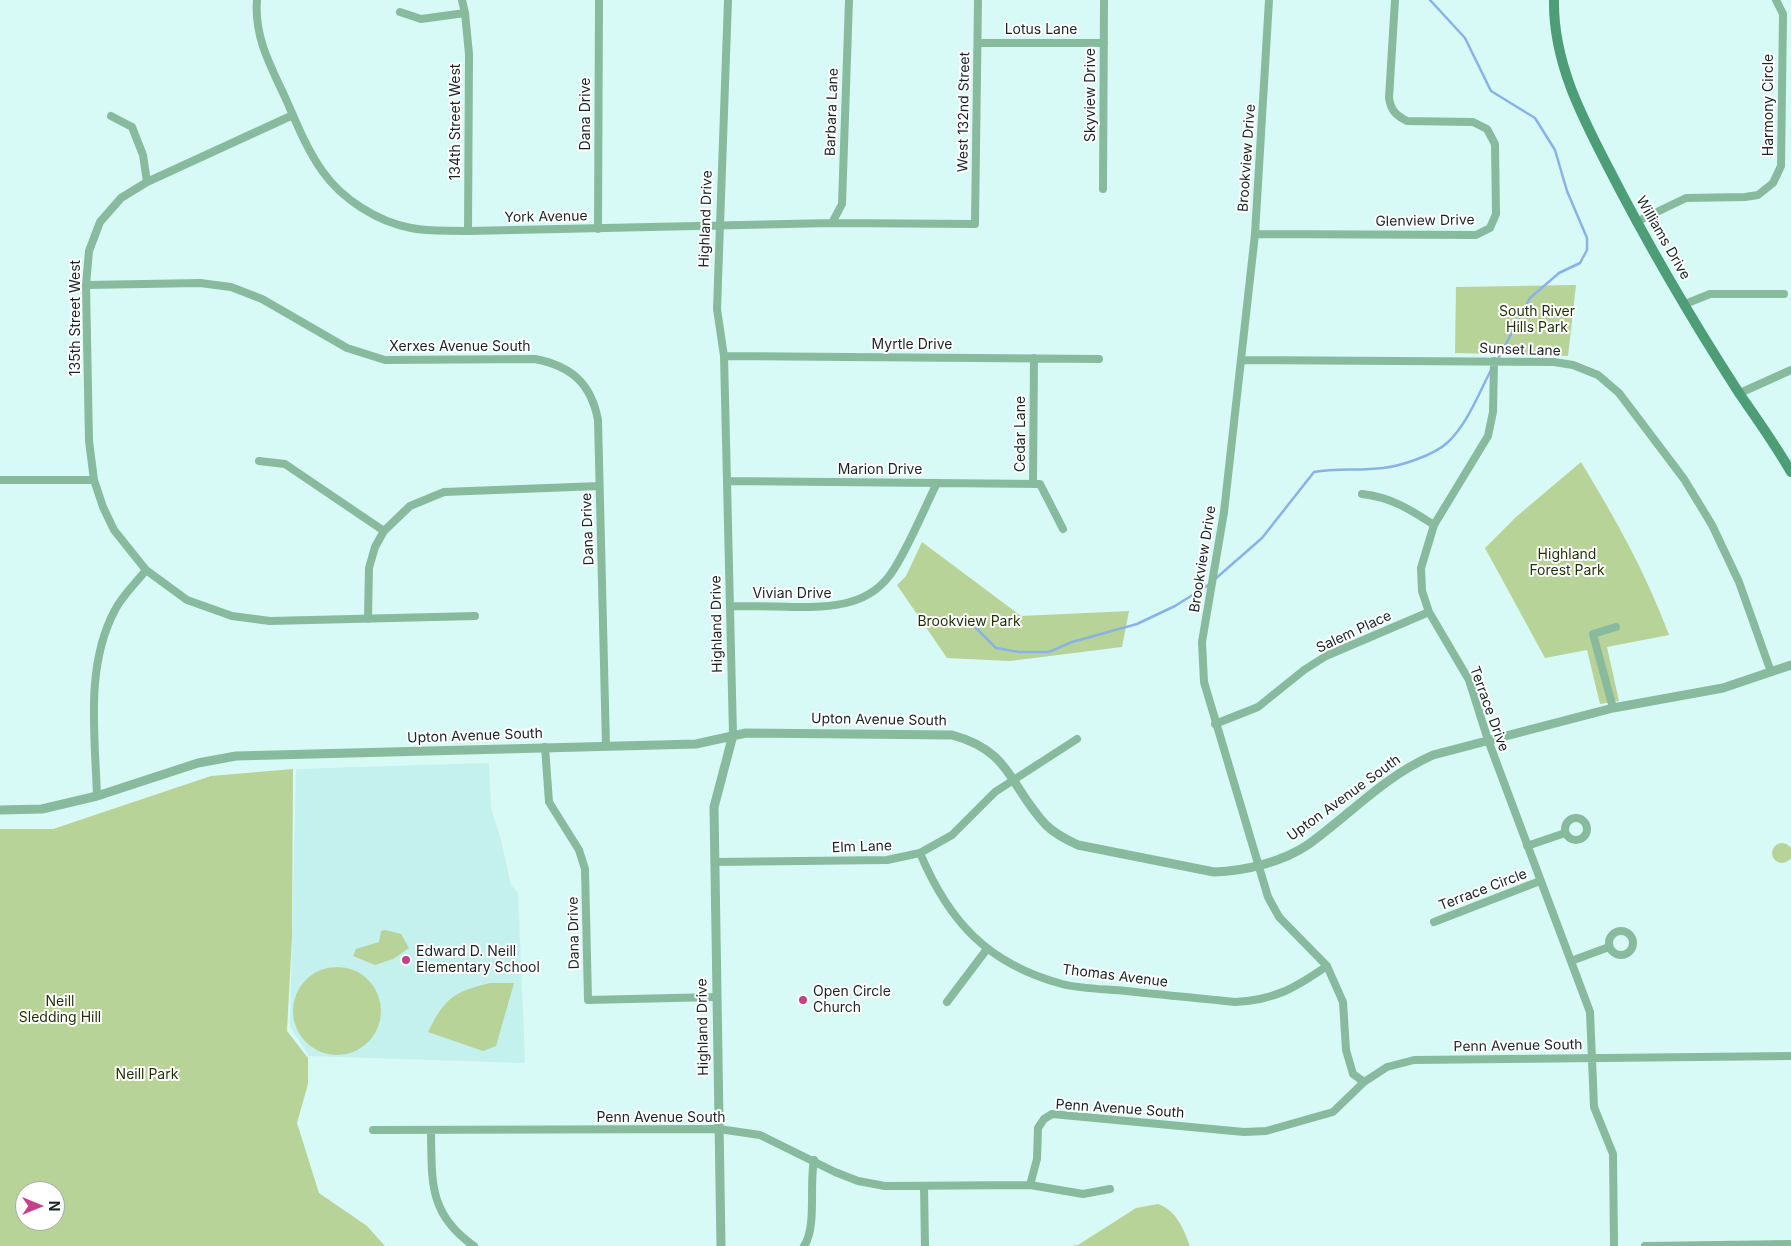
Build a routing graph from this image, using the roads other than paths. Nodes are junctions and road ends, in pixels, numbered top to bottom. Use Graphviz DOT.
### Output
graph roads {
  1 [pos="257,0"];
  2 [pos="462,0"];
  3 [pos="599,0"];
  4 [pos="728,0"];
  5 [pos="849,0"];
  6 [pos="978,0"];
  7 [pos="1104,0"];
  8 [pos="1269,0"];
  9 [pos="1395,0"];
  10 [pos="1554,0"];
  11 [pos="1776,0"];
  12 [pos="400,12"];
  13 [pos="465,12"];
  14 [pos="978,43"];
  15 [pos="1104,43"];
  16 [pos="293,115"];
  17 [pos="110,116"];
  18 [pos="147,182"];
  19 [pos="1103,189"];
  20 [pos="1636,222"];
  21 [pos="832,223"];
  22 [pos="975,224"];
  23 [pos="720,226"];
  24 [pos="598,229"];
  25 [pos="468,231"];
  26 [pos="1255,234"];
  27 [pos="86,285"];
  28 [pos="1784,294"];
  29 [pos="1685,304"];
  30 [pos="724,356"];
  31 [pos="1034,358"];
  32 [pos="1099,359"];
  33 [pos="1241,360"];
  34 [pos="1494,361"];
  35 [pos="1791,370"];
  36 [pos="1740,394"];
  37 [pos="594,402"];
  38 [pos="259,461"];
  39 [pos="1791,472"];
  40 [pos="0,480"];
  41 [pos="94,480"];
  42 [pos="728,481"];
  43 [pos="937,483"];
  44 [pos="1033,483"];
  45 [pos="599,486"];
  46 [pos="1362,494"];
  47 [pos="1434,525"];
  48 [pos="1063,529"];
  49 [pos="384,531"];
  50 [pos="146,570"];
  51 [pos="730,606"];
  52 [pos="1429,612"];
  53 [pos="475,616"];
  54 [pos="368,619"];
  55 [pos="1616,627"];
  56 [pos="1791,664"];
  57 [pos="1771,672"];
  58 [pos="1613,708"];
  59 [pos="1215,724"];
  60 [pos="733,735"];
  61 [pos="1077,740"];
  62 [pos="1488,740"];
  63 [pos="606,746"];
  64 [pos="545,748"];
  65 [pos="1014,779"];
  66 [pos="97,796"];
  67 [pos="0,810"];
  68 [pos="1565,833"];
  69 [pos="1527,846"];
  70 [pos="920,854"];
  71 [pos="715,862"];
  72 [pos="1258,865"];
  73 [pos="1540,881"];
  74 [pos="1434,922"];
  75 [pos="1609,947"];
  76 [pos="988,949"];
  77 [pos="1571,961"];
  78 [pos="1327,966"];
  79 [pos="716,997"];
  80 [pos="947,1002"];
  81 [pos="1791,1056"];
  82 [pos="1593,1058"];
  83 [pos="1364,1082"];
  84 [pos="719,1129"];
  85 [pos="373,1130"];
  86 [pos="430,1131"];
  87 [pos="814,1160"];
  88 [pos="1030,1185"];
  89 [pos="924,1186"];
  90 [pos="1110,1189"];
  91 [pos="1791,1244"];
  92 [pos="474,1246"];
  93 [pos="721,1246"];
  94 [pos="804,1246"];
  95 [pos="925,1246"];
  96 [pos="1614,1246"];
  97 [pos="1646,1246"];
  1 -- 16 [label="street, York Avenue"];
  2 -- 13 [label="street, 134th Street West"];
  3 -- 24 [label="street, Dana Drive"];
  4 -- 23 [label="street, Highland Drive"];
  5 -- 21 [label="street, Barbara Lane"];
  6 -- 14 [label="street, West 132nd Street"];
  7 -- 15 [label="street, Skyview Drive"];
  8 -- 26 [label="street, Brookview Drive"];
  9 -- 26 [label="street, Glenview Drive"];
  10 -- 20 [label="main road, Williams Drive"];
  11 -- 20 [label="street, Harmony Circle"];
  12 -- 13 [label="street"];
  13 -- 25 [label="street, 134th Street West"];
  14 -- 15 [label="street, Lotus Lane"];
  14 -- 22 [label="street, West 132nd Street"];
  15 -- 19 [label="street, Skyview Drive"];
  16 -- 18 [label="street, 135th Street West"];
  16 -- 25 [label="street, York Avenue"];
  17 -- 18 [label="street"];
  18 -- 27 [label="street, 135th Street West"];
  20 -- 29 [label="main road, Williams Drive"];
  21 -- 22 [label="street, York Avenue"];
  21 -- 23 [label="street, York Avenue"];
  23 -- 24 [label="street, York Avenue"];
  23 -- 30 [label="street, Highland Drive"];
  24 -- 25 [label="street, York Avenue"];
  26 -- 33 [label="street, Brookview Drive"];
  27 -- 37 [label="street, Xerxes Avenue South"];
  27 -- 41 [label="street, 135th Street West"];
  28 -- 29 [label="street"];
  29 -- 36 [label="main road, Williams Drive"];
  30 -- 31 [label="street, Myrtle Drive"];
  30 -- 42 [label="street, Highland Drive"];
  31 -- 32 [label="street, Myrtle Drive"];
  31 -- 44 [label="street, Cedar Lane"];
  33 -- 34 [label="street, Sunset Lane"];
  33 -- 59 [label="street, Brookview Drive"];
  34 -- 47 [label="street, Terrace Drive"];
  34 -- 57 [label="street, Sunset Lane"];
  35 -- 36 [label="street"];
  36 -- 39 [label="main road, Williams Drive"];
  37 -- 45 [label="street, Dana Drive"];
  38 -- 49 [label="street"];
  40 -- 41 [label="street"];
  41 -- 50 [label="street, 135th Street West"];
  42 -- 43 [label="street, Marion Drive"];
  42 -- 51 [label="street, Highland Drive"];
  43 -- 44 [label="street, Marion Drive"];
  43 -- 51 [label="street, Vivian Drive"];
  44 -- 48 [label="street, Cedar Lane"];
  45 -- 49 [label="street"];
  45 -- 63 [label="street, Dana Drive"];
  46 -- 47 [label="street"];
  47 -- 52 [label="street, Terrace Drive"];
  49 -- 54 [label="street"];
  50 -- 54 [label="street, 135th Street West"];
  50 -- 66 [label="street"];
  51 -- 60 [label="street, Highland Drive"];
  52 -- 59 [label="street, Salem Place"];
  52 -- 62 [label="street, Terrace Drive"];
  53 -- 54 [label="street, 135th Street West"];
  55 -- 58 [label="street"];
  56 -- 57 [label="street, Upton Avenue South"];
  57 -- 58 [label="street, Upton Avenue South"];
  58 -- 62 [label="street, Upton Avenue South"];
  59 -- 72 [label="street, Brookview Drive"];
  60 -- 63 [label="street, Upton Avenue South"];
  60 -- 65 [label="street, Upton Avenue South"];
  60 -- 71 [label="street, Highland Drive"];
  61 -- 65 [label="street, Elm Lane"];
  62 -- 69 [label="street, Terrace Drive"];
  62 -- 72 [label="street, Upton Avenue South"];
  63 -- 64 [label="street, Upton Avenue South"];
  64 -- 66 [label="street, Upton Avenue South"];
  64 -- 79 [label="street, Dana Drive"];
  65 -- 70 [label="street, Elm Lane"];
  65 -- 72 [label="street, Upton Avenue South"];
  66 -- 67 [label="street, Upton Avenue South"];
  68 -- 69 [label="street"];
  69 -- 73 [label="street, Terrace Drive"];
  70 -- 71 [label="street, Elm Lane"];
  70 -- 76 [label="street, Thomas Avenue"];
  71 -- 79 [label="street, Highland Drive"];
  72 -- 78 [label="street, Brookview Drive"];
  73 -- 74 [label="street, Terrace Circle"];
  73 -- 77 [label="street, Terrace Drive"];
  75 -- 77 [label="street"];
  76 -- 78 [label="street, Thomas Avenue"];
  76 -- 80 [label="street"];
  77 -- 82 [label="street, Terrace Drive"];
  78 -- 83 [label="street, Brookview Drive"];
  79 -- 84 [label="street, Highland Drive"];
  81 -- 82 [label="street, Penn Avenue South"];
  82 -- 83 [label="street, Penn Avenue South"];
  82 -- 96 [label="street, Terrace Drive"];
  83 -- 88 [label="street, Penn Avenue South"];
  84 -- 86 [label="street, Penn Avenue South"];
  84 -- 87 [label="street, Penn Avenue South"];
  84 -- 93 [label="street, Highland Drive"];
  85 -- 86 [label="street, Penn Avenue South"];
  86 -- 92 [label="street"];
  87 -- 89 [label="street, Penn Avenue South"];
  87 -- 94 [label="street"];
  88 -- 89 [label="street, Penn Avenue South"];
  88 -- 90 [label="street"];
  89 -- 95 [label="street"];
  91 -- 97 [label="street"];
}
